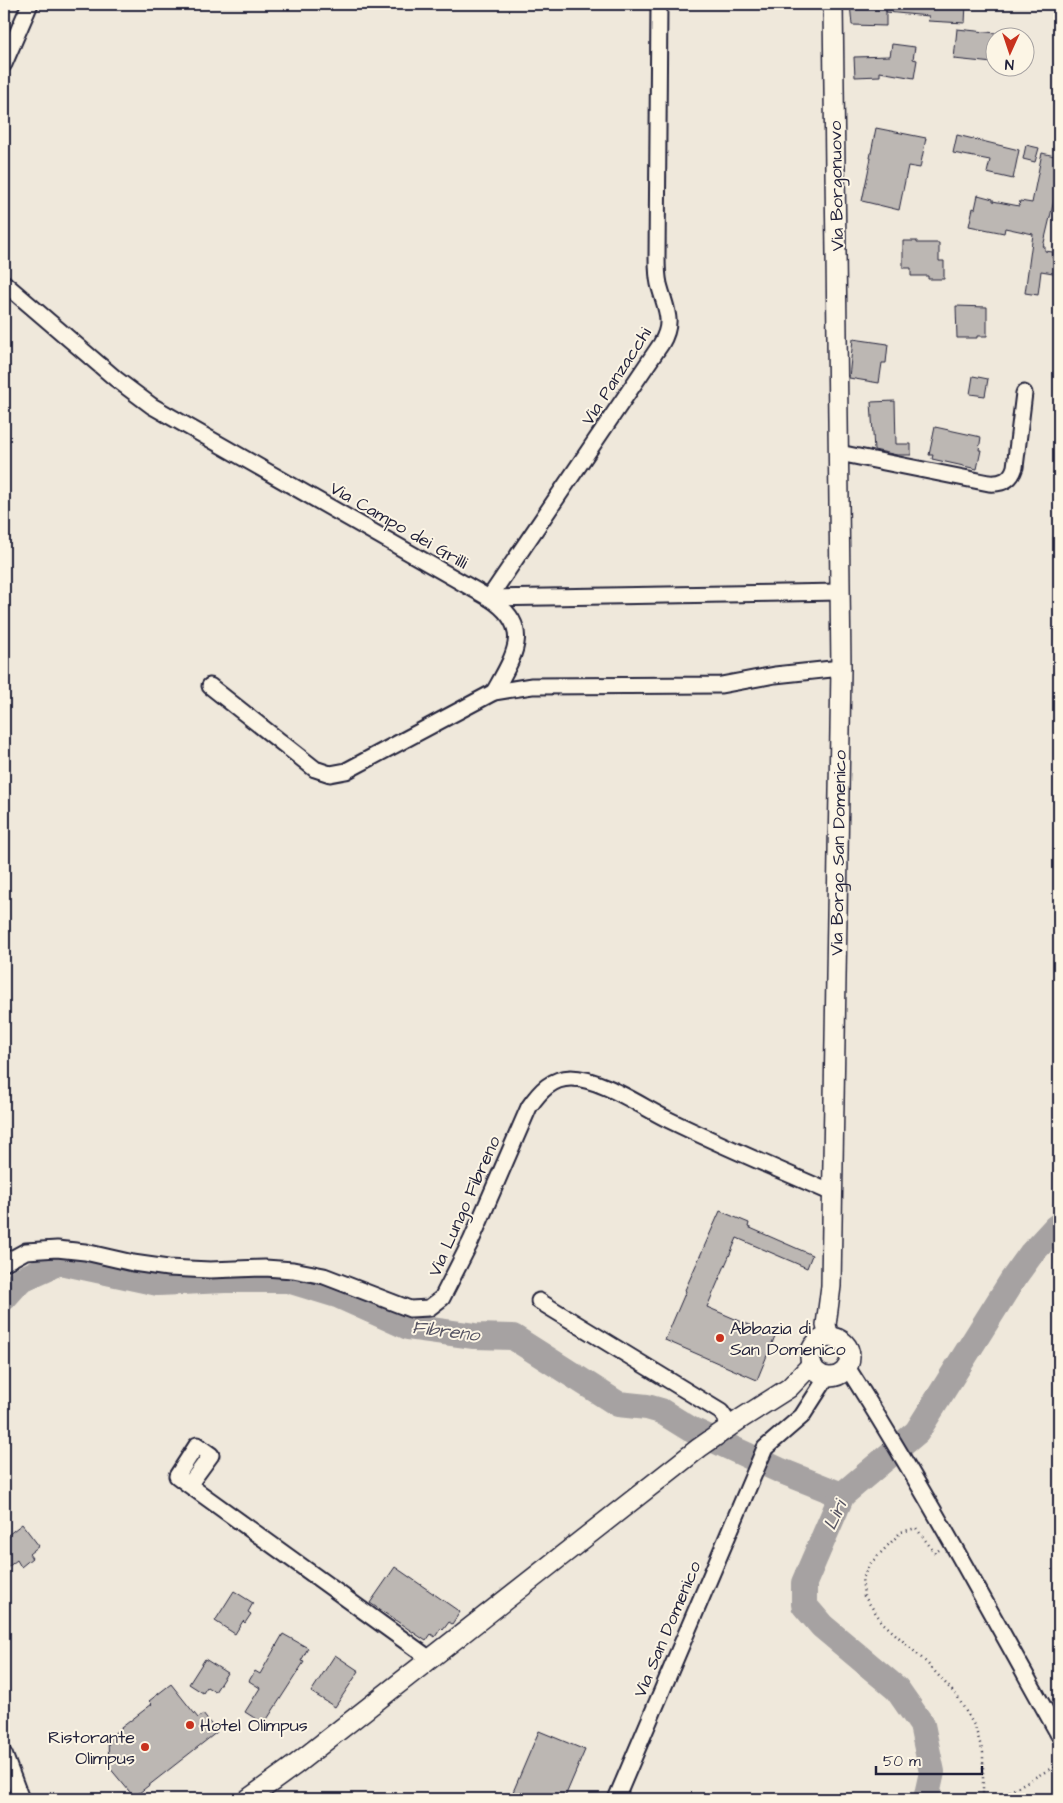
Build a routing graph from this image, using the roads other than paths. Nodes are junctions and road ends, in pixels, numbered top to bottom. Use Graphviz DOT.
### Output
graph roads {
  1 [pos="30,4"];
  2 [pos="659,4"];
  3 [pos="833,4"];
  4 [pos="4,64"];
  5 [pos="4,283"];
  6 [pos="838,369"];
  7 [pos="1024,393"];
  8 [pos="839,453"];
  9 [pos="840,592"];
  10 [pos="489,598"];
  11 [pos="841,668"];
  12 [pos="210,686"];
  13 [pos="494,692"];
  14 [pos="832,1193"];
  15 [pos="4,1262"];
  16 [pos="539,1301"];
  17 [pos="829,1338"];
  18 [pos="812,1364"];
  19 [pos="847,1367"];
  20 [pos="827,1377"];
  21 [pos="726,1430"];
  22 [pos="189,1485"];
  23 [pos="430,1659"];
  24 [pos="1059,1735"];
  25 [pos="4,1754"];
  26 [pos="21,1799"];
  27 [pos="248,1799"];
  28 [pos="616,1799"];
  1 -- 4 [label="street"];
  2 -- 10 [label="street, Via Panzacchi"];
  3 -- 6 [label="main road, Via Borgonuovo"];
  5 -- 10 [label="street, Via Campo dei Grilli"];
  6 -- 8 [label="main road, Via Borgo San Domenico"];
  7 -- 8 [label="street"];
  8 -- 9 [label="main road, Via Borgo San Domenico"];
  9 -- 10 [label="street"];
  9 -- 11 [label="main road, Via Borgo San Domenico"];
  10 -- 13 [label="street"];
  11 -- 13 [label="street"];
  11 -- 14 [label="main road, Via Borgo San Domenico"];
  12 -- 13 [label="street"];
  14 -- 15 [label="street, Via Lungo Fibreno"];
  14 -- 17 [label="main road, Via Borgo San Domenico"];
  16 -- 21 [label="street"];
  17 -- 18 [label="main road"];
  17 -- 19 [label="main road"];
  18 -- 20 [label="main road"];
  18 -- 21 [label="main road"];
  19 -- 20 [label="main road"];
  19 -- 24 [label="street"];
  20 -- 28 [label="street, Via San Domenico"];
  21 -- 23 [label="main road"];
  22 -- 23 [label="street"];
  23 -- 27 [label="main road"];
  25 -- 26 [label="street"];
}
